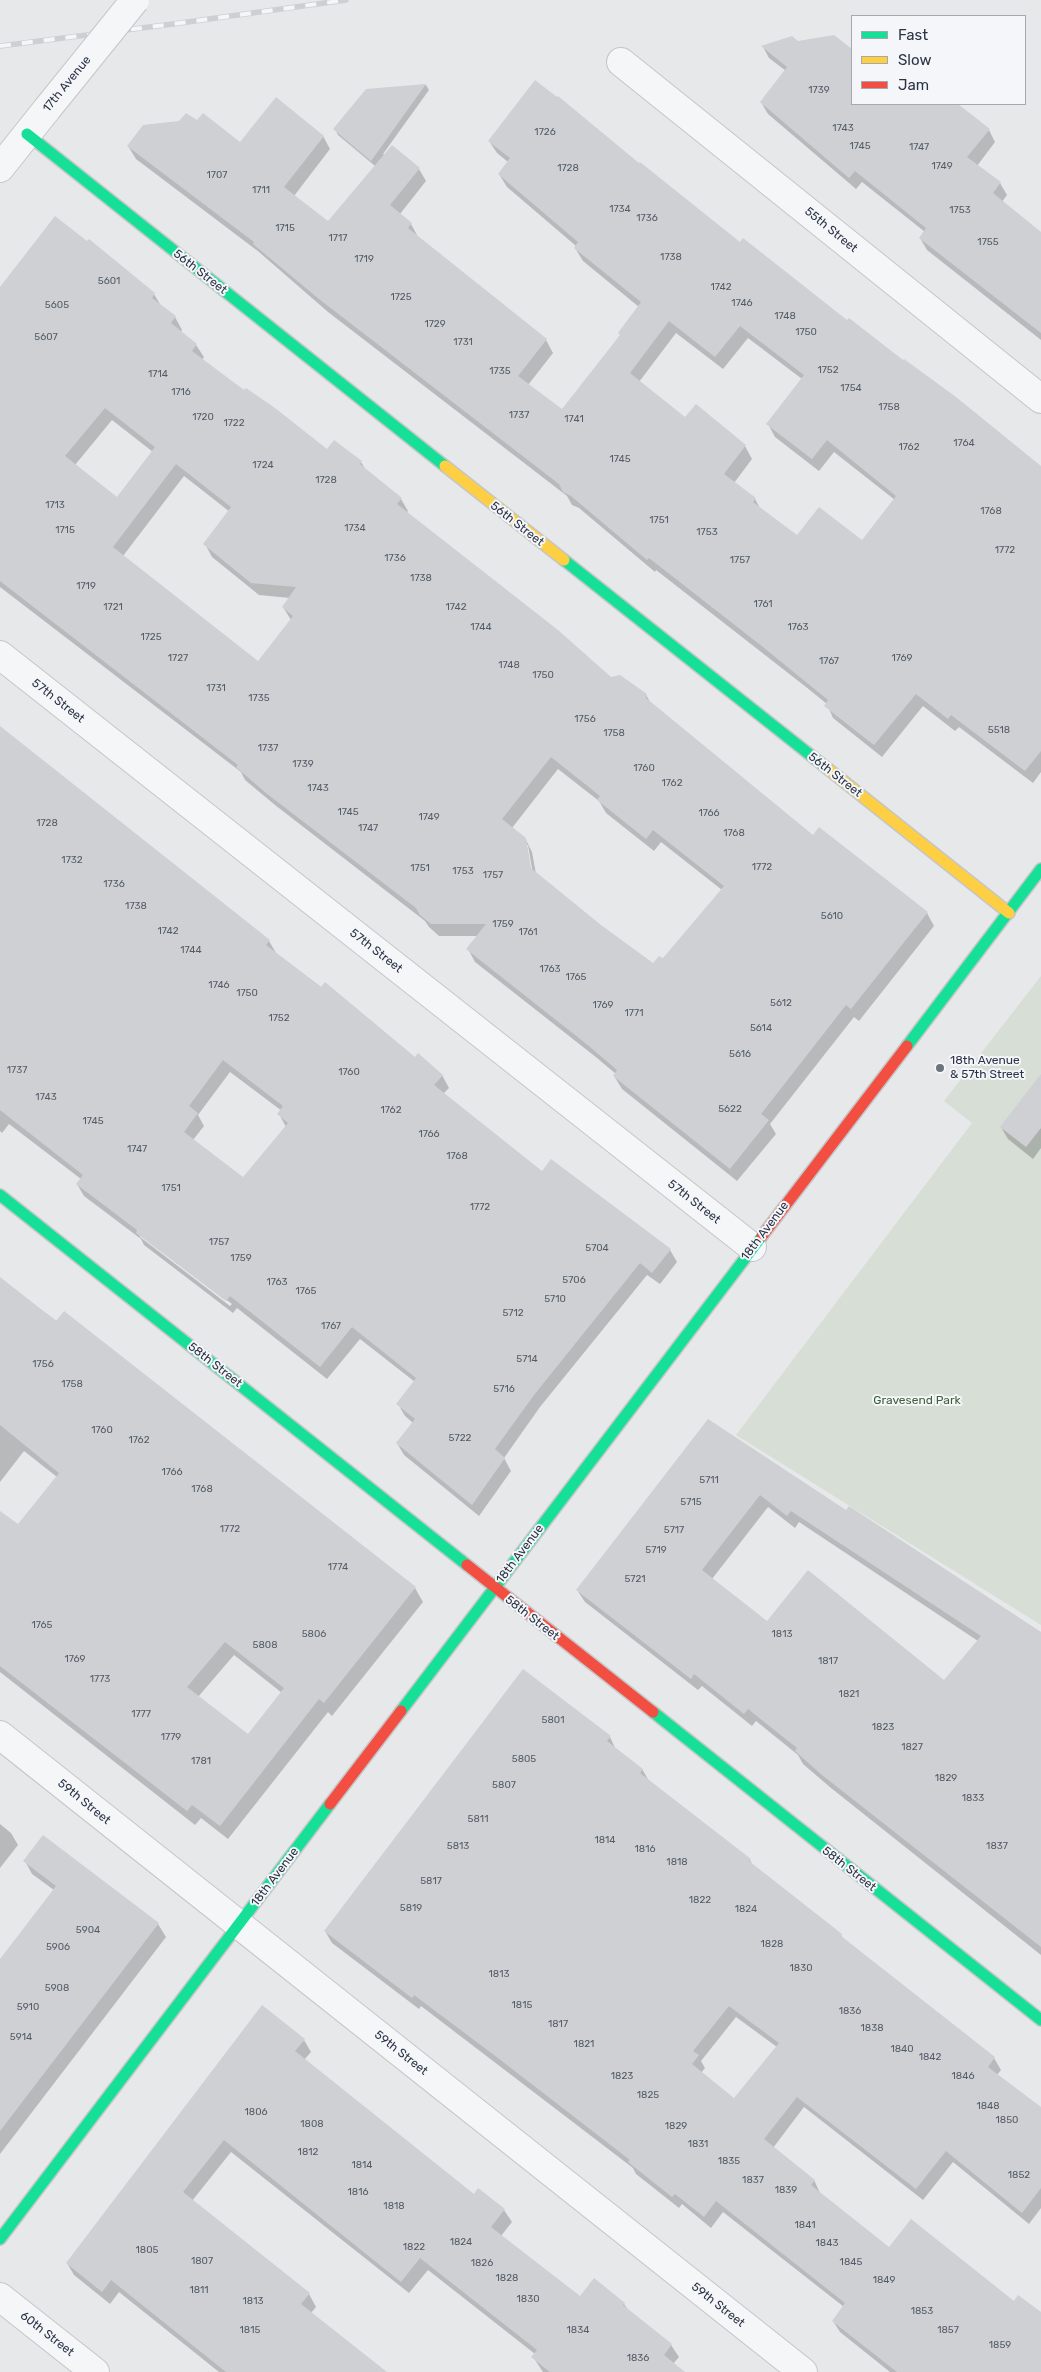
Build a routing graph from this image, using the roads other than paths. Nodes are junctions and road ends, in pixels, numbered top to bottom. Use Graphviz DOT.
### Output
graph roads {
  1 [pos="135,0"];
  2 [pos="621,62"];
  3 [pos="27,134"];
  4 [pos="0,168"];
  5 [pos="1041,399"];
  6 [pos="0,655"];
  7 [pos="1041,870"];
  8 [pos="1008,913"];
  9 [pos="0,1195"];
  10 [pos="752,1248"];
  11 [pos="494,1588"];
  12 [pos="0,1735"];
  13 [pos="239,1924"];
  14 [pos="1041,2020"];
  15 [pos="0,2239"];
  16 [pos="0,2297"];
  17 [pos="95,2372"];
  18 [pos="803,2372"];
  1 -- 3 [label="street, 17th Avenue, bridge"];
  2 -- 5 [label="street, 55th Street"];
  3 -- 4 [label="street, 17th Avenue"];
  3 -- 8 [label="street, 56th Street"];
  6 -- 10 [label="street, 57th Street"];
  7 -- 8 [label="street, 18th Avenue"];
  8 -- 10 [label="street, 18th Avenue"];
  9 -- 11 [label="street, 58th Street"];
  10 -- 11 [label="street, 18th Avenue"];
  11 -- 13 [label="street, 18th Avenue"];
  11 -- 14 [label="street, 58th Street"];
  12 -- 13 [label="street, 59th Street"];
  13 -- 15 [label="street, 18th Avenue"];
  13 -- 18 [label="street, 59th Street"];
  16 -- 17 [label="street, 60th Street"];
}
